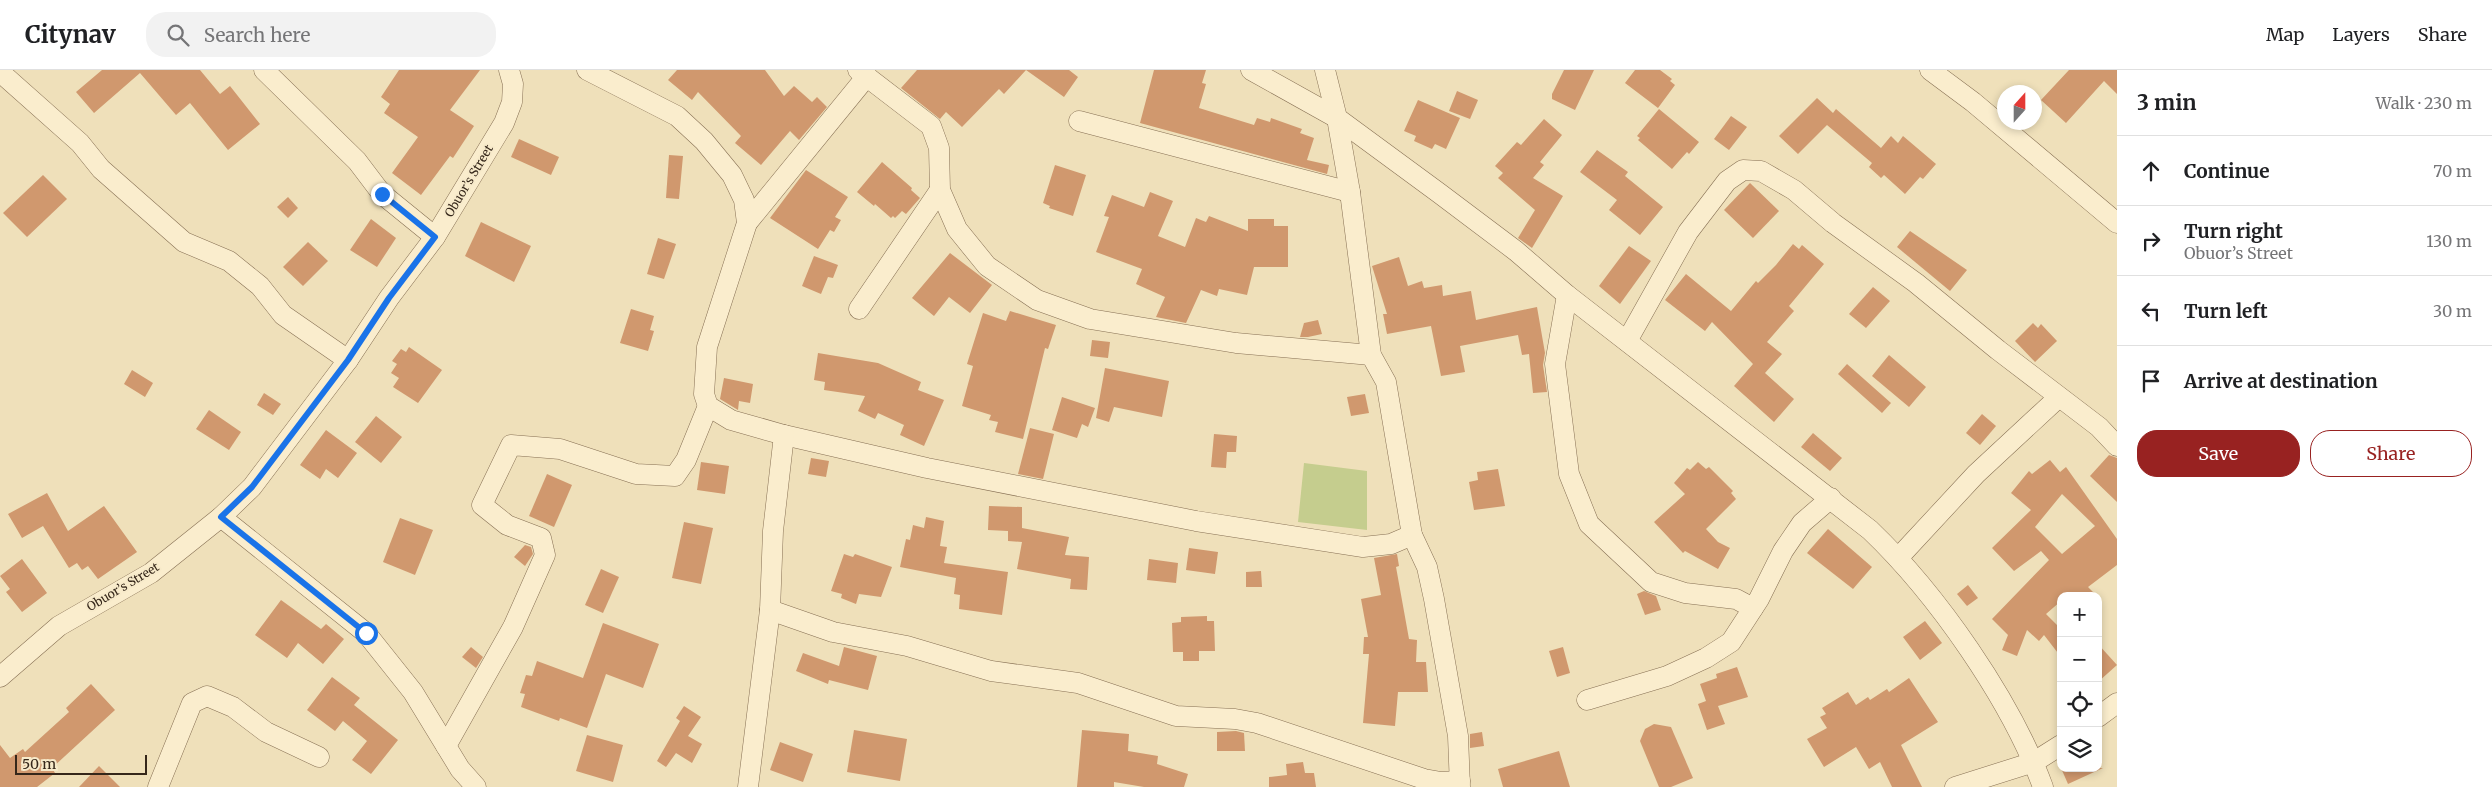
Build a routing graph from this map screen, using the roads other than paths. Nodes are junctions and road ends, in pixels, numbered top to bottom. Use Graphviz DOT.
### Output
graph roads {
  1 [pos="264,70"];
  2 [pos="508,70"];
  3 [pos="587,70"];
  4 [pos="1251,70"];
  5 [pos="1325,70"];
  6 [pos="1930,70"];
  7 [pos="0,72"];
  8 [pos="862,73"];
  9 [pos="1337,118"];
  10 [pos="1079,121"];
  11 [pos="940,190"];
  12 [pos="1350,192"];
  13 [pos="747,223"];
  14 [pos="2117,223"];
  15 [pos="435,237"];
  16 [pos="1567,295"];
  17 [pos="860,309"];
  18 [pos="1627,341"];
  19 [pos="1371,355"];
  20 [pos="348,360"];
  21 [pos="2059,397"];
  22 [pos="708,406"];
  23 [pos="784,435"];
  24 [pos="2117,446"];
  25 [pos="1831,498"];
  26 [pos="221,517"];
  27 [pos="1412,535"];
  28 [pos="1899,557"];
  29 [pos="1753,608"];
  30 [pos="770,610"];
  31 [pos="0,677"];
  32 [pos="1587,700"];
  33 [pos="2117,703"];
  34 [pos="2102,714"];
  35 [pos="446,746"];
  36 [pos="2057,748"];
  37 [pos="319,757"];
  38 [pos="2034,762"];
  39 [pos="1460,784"];
  40 [pos="158,787"];
  41 [pos="476,787"];
  42 [pos="748,787"];
  43 [pos="1955,787"];
  44 [pos="2043,787"];
  1 -- 15 [label="street"];
  2 -- 15 [label="street, Obuor’s Street"];
  3 -- 13 [label="street"];
  4 -- 9 [label="street"];
  5 -- 9 [label="street"];
  6 -- 14 [label="street"];
  7 -- 20 [label="street"];
  8 -- 11 [label="street"];
  8 -- 13 [label="street"];
  9 -- 12 [label="street"];
  9 -- 16 [label="street"];
  10 -- 12 [label="street"];
  11 -- 17 [label="street"];
  11 -- 19 [label="street"];
  12 -- 19 [label="street"];
  13 -- 22 [label="street"];
  15 -- 20 [label="street, Obuor’s Street"];
  16 -- 18 [label="street"];
  16 -- 29 [label="street"];
  18 -- 21 [label="street"];
  18 -- 25 [label="street"];
  19 -- 27 [label="street"];
  20 -- 26 [label="street, Obuor’s Street"];
  21 -- 24 [label="street"];
  21 -- 28 [label="street"];
  22 -- 23 [label="street"];
  22 -- 35 [label="street"];
  23 -- 27 [label="street"];
  23 -- 30 [label="street"];
  25 -- 28 [label="street"];
  25 -- 29 [label="street"];
  26 -- 31 [label="street, Obuor’s Street"];
  26 -- 35 [label="street"];
  27 -- 39 [label="street"];
  28 -- 38 [label="street"];
  29 -- 32 [label="street"];
  30 -- 39 [label="street"];
  30 -- 42 [label="street"];
  33 -- 34 [label="street"];
  35 -- 41 [label="street"];
  36 -- 38 [label="street"];
  37 -- 40 [label="street"];
  38 -- 43 [label="street"];
  38 -- 44 [label="street"];
}
